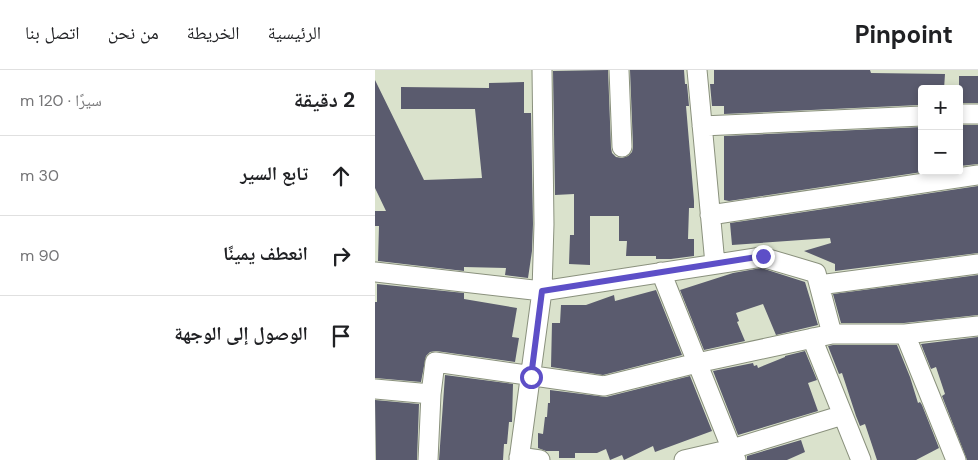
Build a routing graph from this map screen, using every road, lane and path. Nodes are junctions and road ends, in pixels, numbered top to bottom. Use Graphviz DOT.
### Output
graph roads {
  1 [pos="542,70"];
  2 [pos="619,70"];
  3 [pos="697,70"];
  4 [pos="963,114"];
  5 [pos="978,114"];
  6 [pos="918,116"];
  7 [pos="702,126"];
  8 [pos="622,147"];
  9 [pos="978,175"];
  10 [pos="709,215"];
  11 [pos="715,264"];
  12 [pos="978,264"];
  13 [pos="375,272"];
  14 [pos="661,272"];
  15 [pos="819,285"];
  16 [pos="542,291"];
  17 [pos="978,326"];
  18 [pos="833,334"];
  19 [pos="905,334"];
  20 [pos="812,338"];
  21 [pos="697,363"];
  22 [pos="531,377"];
  23 [pos="375,389"];
  24 [pos="431,394"];
  25 [pos="843,415"];
  26 [pos="734,455"];
  27 [pos="519,459"];
  28 [pos="428,460"];
  29 [pos="540,460"];
  30 [pos="683,460"];
  31 [pos="861,460"];
  32 [pos="956,460"];
  1 -- 16 [label="street"];
  2 -- 8 [label="street"];
  3 -- 7 [label="street"];
  4 -- 5 [label="street"];
  6 -- 7 [label="street"];
  7 -- 10 [label="street"];
  9 -- 10 [label="street"];
  10 -- 11 [label="street"];
  11 -- 14 [label="street"];
  11 -- 15 [label="street"];
  12 -- 15 [label="street"];
  13 -- 16 [label="street"];
  14 -- 16 [label="street"];
  14 -- 21 [label="street"];
  15 -- 18 [label="street"];
  16 -- 22 [label="street"];
  17 -- 19 [label="street"];
  18 -- 19 [label="street"];
  18 -- 20 [label="street"];
  19 -- 32 [label="street"];
  20 -- 21 [label="street"];
  20 -- 25 [label="street"];
  21 -- 22 [label="street"];
  21 -- 26 [label="street"];
  22 -- 24 [label="street"];
  22 -- 27 [label="street"];
  23 -- 24 [label="street"];
  24 -- 28 [label="street"];
  25 -- 26 [label="street"];
  25 -- 31 [label="street"];
  26 -- 30 [label="street"];
  27 -- 29 [label="street"];
}
